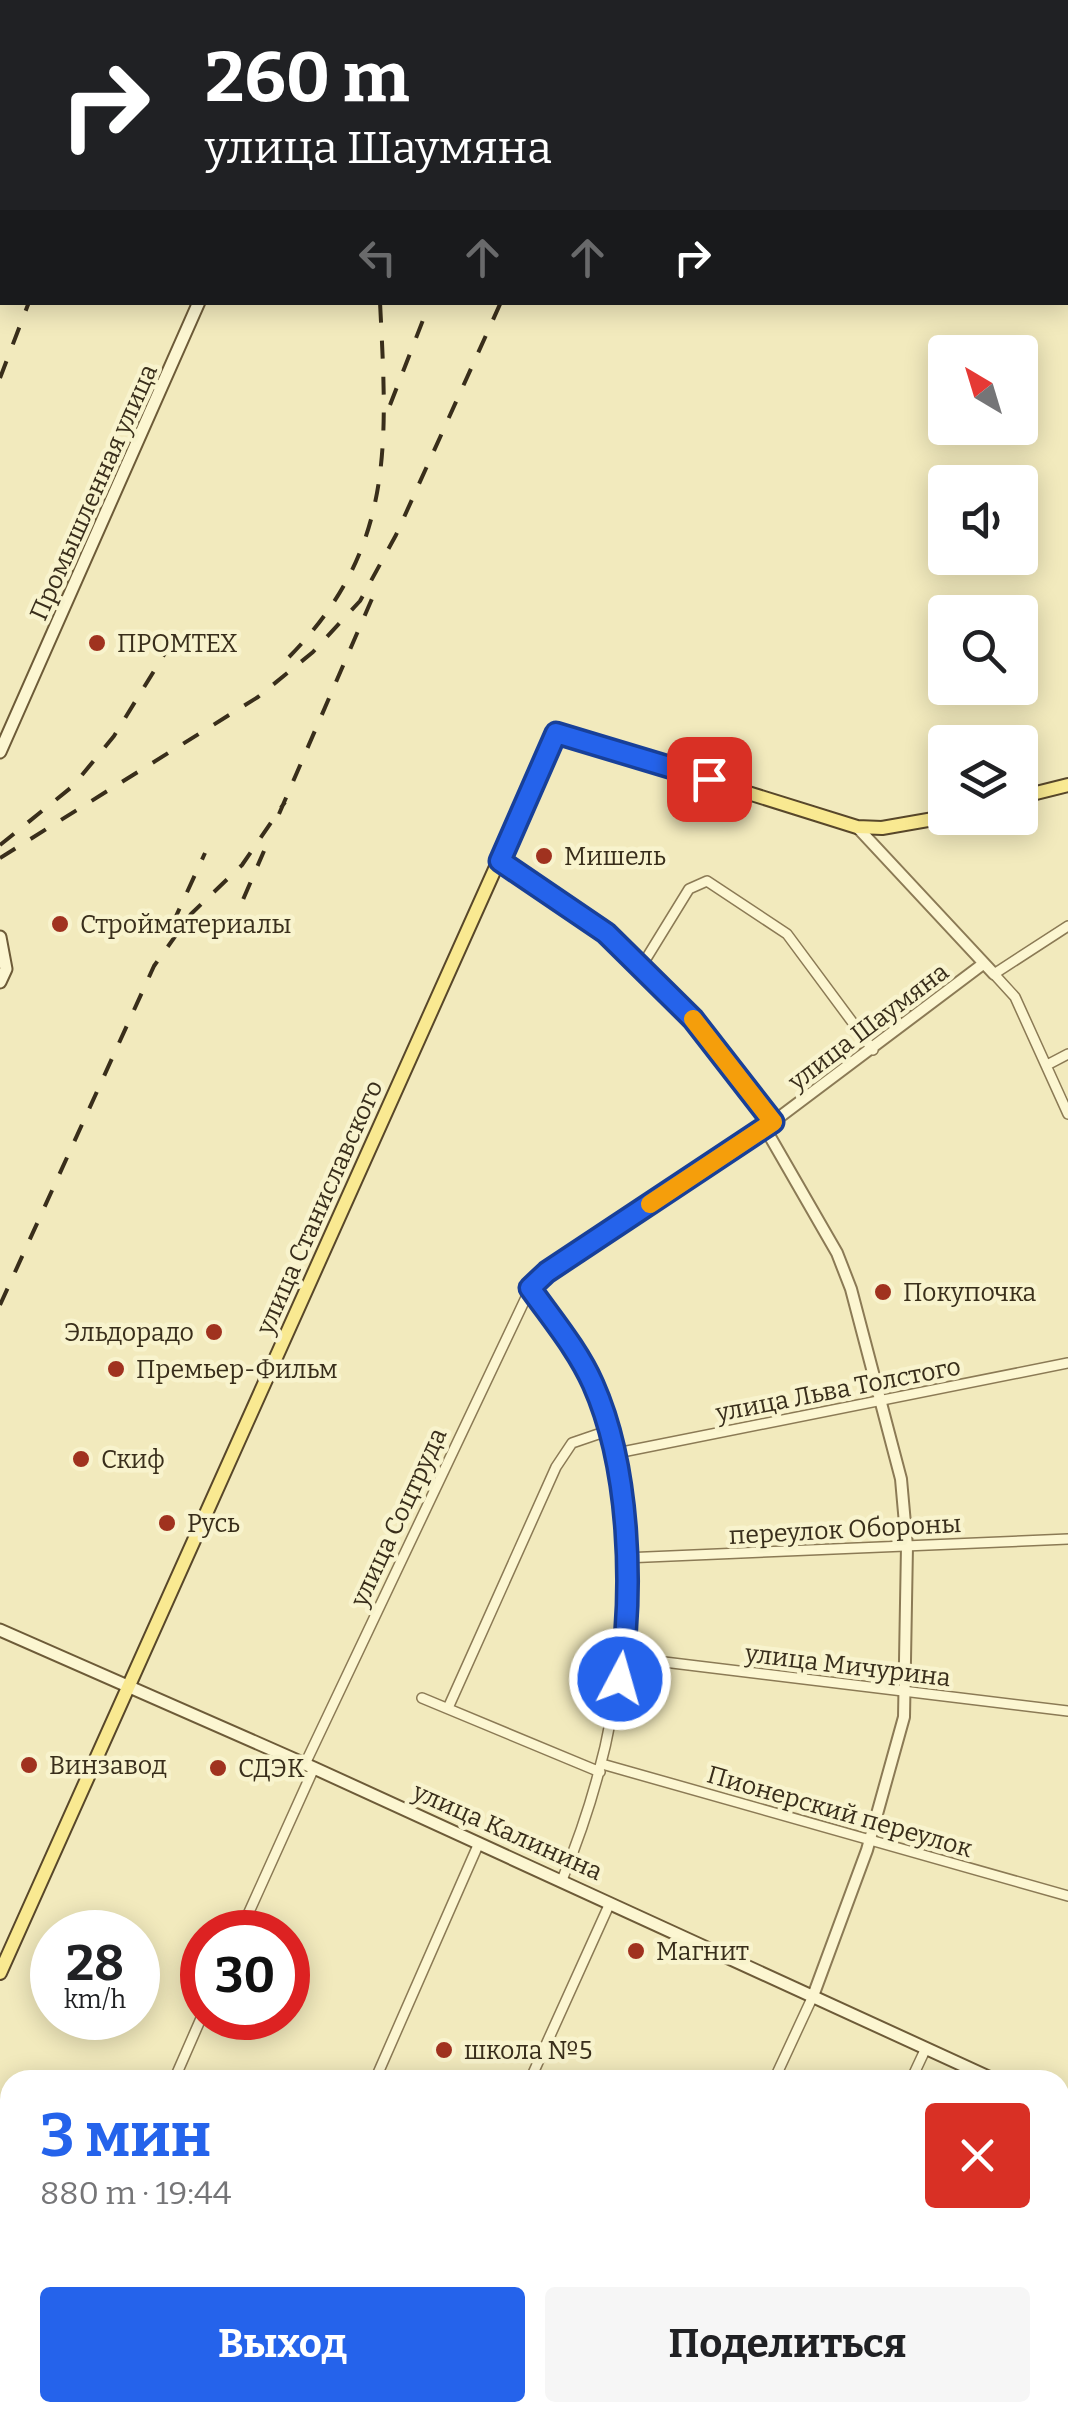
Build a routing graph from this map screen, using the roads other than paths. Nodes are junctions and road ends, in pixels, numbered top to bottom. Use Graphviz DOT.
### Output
graph roads {
  1 [pos="198,305"];
  2 [pos="0,752"];
  3 [pos="1068,785"];
  4 [pos="1038,793"];
  5 [pos="928,820"];
  6 [pos="857,827"];
  7 [pos="500,861"];
  8 [pos="1068,926"];
  9 [pos="0,937"];
  10 [pos="983,964"];
  11 [pos="641,967"];
  12 [pos="994,974"];
  13 [pos="0,982"];
  14 [pos="872,1050"];
  15 [pos="1068,1054"];
  16 [pos="1047,1065"];
  17 [pos="1068,1114"];
  18 [pos="769,1125"];
  19 [pos="530,1288"];
  20 [pos="1068,1364"];
  21 [pos="882,1401"];
  22 [pos="610,1430"];
  23 [pos="616,1454"];
  24 [pos="1068,1539"];
  25 [pos="907,1546"];
  26 [pos="624,1558"];
  27 [pos="0,1630"];
  28 [pos="623,1657"];
  29 [pos="126,1686"];
  30 [pos="905,1693"];
  31 [pos="422,1698"];
  32 [pos="448,1708"];
  33 [pos="1068,1711"];
  34 [pos="310,1766"];
  35 [pos="601,1768"];
  36 [pos="870,1840"];
  37 [pos="479,1843"];
  38 [pos="562,1880"];
  39 [pos="1068,1896"];
  40 [pos="610,1903"];
  41 [pos="249,1910"];
  42 [pos="0,1972"];
  43 [pos="812,1996"];
  44 [pos="192,2040"];
  45 [pos="926,2048"];
  46 [pos="178,2070"];
  47 [pos="378,2070"];
  48 [pos="535,2070"];
  49 [pos="779,2070"];
  50 [pos="916,2070"];
  51 [pos="973,2070"];
  1 -- 2 [label="main road, Промышленная улица"];
  3 -- 4 [label="main road"];
  5 -- 6 [label="main road"];
  6 -- 7 [label="main road, улица Станиславского"];
  6 -- 10 [label="street"];
  7 -- 11 [label="street"];
  7 -- 29 [label="main road, улица Станиславского"];
  8 -- 12 [label="street"];
  9 -- 13 [label="main road"];
  10 -- 12 [label="street"];
  10 -- 14 [label="street, улица Шаумяна"];
  11 -- 14 [label="street"];
  11 -- 18 [label="street"];
  12 -- 16 [label="street"];
  14 -- 18 [label="street, улица Шаумяна"];
  15 -- 16 [label="street"];
  16 -- 17 [label="street"];
  18 -- 19 [label="street, улица Шаумяна"];
  18 -- 21 [label="street"];
  19 -- 22 [label="street"];
  19 -- 34 [label="street, улица Соцтруда"];
  20 -- 21 [label="street, улица Льва Толстого"];
  21 -- 23 [label="street, улица Льва Толстого"];
  21 -- 25 [label="street"];
  22 -- 23 [label="street"];
  22 -- 32 [label="street"];
  23 -- 26 [label="street"];
  24 -- 25 [label="street, переулок Обороны"];
  25 -- 26 [label="street, переулок Обороны"];
  25 -- 30 [label="street"];
  26 -- 28 [label="street"];
  27 -- 29 [label="main road, улица Калинина"];
  28 -- 30 [label="street, улица Мичурина"];
  28 -- 35 [label="street"];
  29 -- 34 [label="main road, улица Калинина"];
  29 -- 42 [label="main road, улица Станиславского"];
  30 -- 33 [label="street, улица Мичурина"];
  30 -- 36 [label="street"];
  31 -- 32 [label="street, Пионерский переулок"];
  32 -- 35 [label="street, Пионерский переулок"];
  34 -- 37 [label="main road, улица Калинина"];
  34 -- 41 [label="street, улица Соцтруда"];
  35 -- 36 [label="street, Пионерский переулок"];
  35 -- 38 [label="street"];
  36 -- 39 [label="street, Пионерский переулок"];
  36 -- 43 [label="street"];
  37 -- 38 [label="main road, улица Калинина"];
  37 -- 47 [label="street"];
  38 -- 40 [label="main road, улица Калинина"];
  40 -- 43 [label="main road, улица Калинина"];
  40 -- 48 [label="street"];
  43 -- 45 [label="main road, улица Калинина"];
  43 -- 49 [label="street"];
  44 -- 46 [label="street"];
  45 -- 50 [label="street"];
  45 -- 51 [label="main road, улица Калинина"];
}
